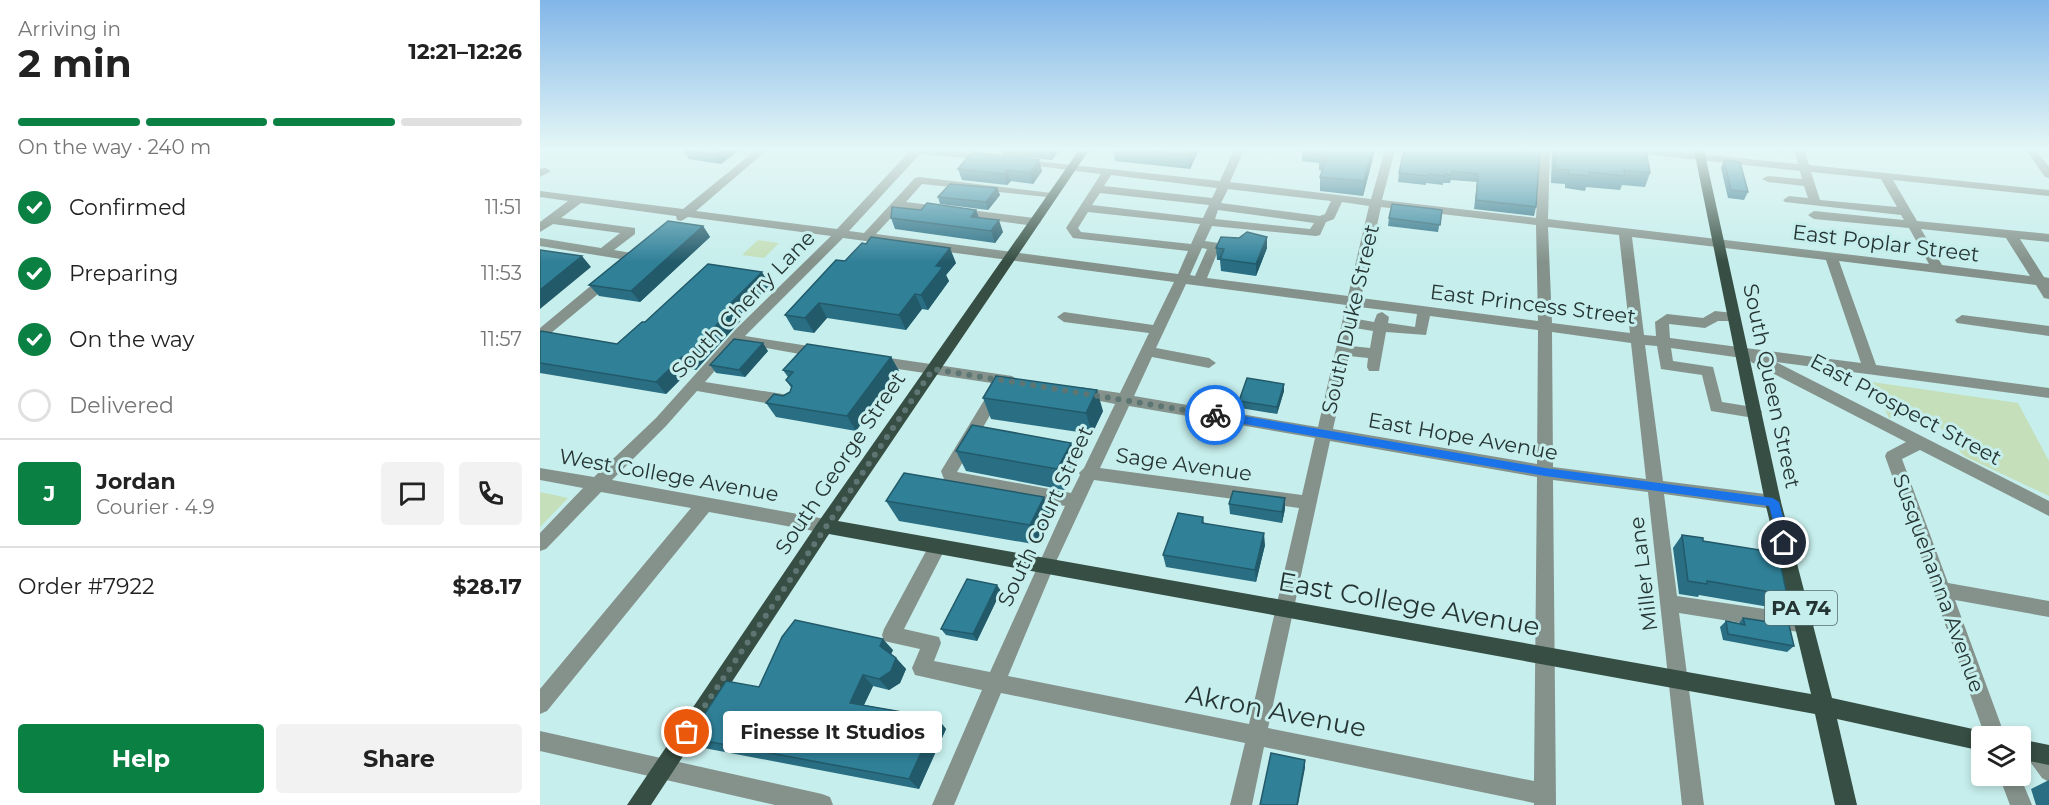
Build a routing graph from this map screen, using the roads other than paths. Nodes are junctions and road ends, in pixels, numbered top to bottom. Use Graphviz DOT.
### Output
graph roads {
  1 [pos="717,188"];
  2 [pos="883,188"];
  3 [pos="912,188"];
  4 [pos="982,188"];
  5 [pos="1058,188"];
  6 [pos="1222,188"];
  7 [pos="1246,188"];
  8 [pos="1380,188"];
  9 [pos="1543,188"];
  10 [pos="1707,188"];
  11 [pos="1808,188"];
  12 [pos="1892,188"];
  13 [pos="1997,188"];
  14 [pos="1096,189"];
  15 [pos="2049,193"];
  16 [pos="540,194"];
  17 [pos="1052,196"];
  18 [pos="1338,198"];
  19 [pos="579,199"];
  20 [pos="1789,200"];
  21 [pos="1376,202"];
  22 [pos="897,204"];
  23 [pos="1215,204"];
  24 [pos="1084,208"];
  25 [pos="1815,209"];
  26 [pos="1907,212"];
  27 [pos="686,213"];
  28 [pos="1317,219"];
  29 [pos="552,220"];
  30 [pos="1206,221"];
  31 [pos="1542,221"];
  32 [pos="1035,222"];
  33 [pos="1914,225"];
  34 [pos="540,228"];
  35 [pos="669,228"];
  36 [pos="1625,231"];
  37 [pos="841,233"];
  38 [pos="2011,235"];
  39 [pos="868,236"];
  40 [pos="2049,238"];
  41 [pos="540,242"];
  42 [pos="1719,243"];
  43 [pos="1196,246"];
  44 [pos="604,252"];
  45 [pos="1012,255"];
  46 [pos="1831,257"];
  47 [pos="1938,269"];
  48 [pos="1190,280"];
  49 [pos="2045,282"];
  50 [pos="2049,295"];
  51 [pos="1355,302"];
  52 [pos="1384,306"];
  53 [pos="1424,311"];
  54 [pos="1064,317"];
  55 [pos="1733,318"];
  56 [pos="1962,320"];
  57 [pos="1350,322"];
  58 [pos="1380,327"];
  59 [pos="1545,327"];
  60 [pos="1158,330"];
  61 [pos="2049,331"];
  62 [pos="540,335"];
  63 [pos="735,339"];
  64 [pos="1638,339"];
  65 [pos="1663,342"];
  66 [pos="1344,350"];
  67 [pos="1147,351"];
  68 [pos="1741,351"];
  69 [pos="840,355"];
  70 [pos="863,359"];
  71 [pos="1209,363"];
  72 [pos="933,369"];
  73 [pos="1871,370"];
  74 [pos="1004,380"];
  75 [pos="1026,384"];
  76 [pos="694,385"];
  77 [pos="1070,391"];
  78 [pos="2049,393"];
  79 [pos="1125,399"];
  80 [pos="793,402"];
  81 [pos="1754,412"];
  82 [pos="1325,434"];
  83 [pos="1919,443"];
  84 [pos="1545,472"];
  85 [pos="1087,473"];
  86 [pos="540,474"];
  87 [pos="597,485"];
  88 [pos="1655,487"];
  89 [pos="1075,501"];
  90 [pos="1773,502"];
  91 [pos="1310,503"];
  92 [pos="705,504"];
  93 [pos="2049,509"];
  94 [pos="825,526"];
  95 [pos="540,544"];
  96 [pos="937,547"];
  97 [pos="1046,566"];
  98 [pos="1942,590"];
  99 [pos="1669,603"];
  100 [pos="1286,609"];
  101 [pos="2049,609"];
  102 [pos="1805,624"];
  103 [pos="1545,656"];
  104 [pos="1678,680"];
  105 [pos="995,683"];
  106 [pos="540,704"];
  107 [pos="1824,706"];
  108 [pos="1991,726"];
  109 [pos="1258,734"];
  110 [pos="1971,739"];
  111 [pos="540,741"];
  112 [pos="2034,752"];
  113 [pos="662,770"];
  114 [pos="2049,771"];
  115 [pos="2014,786"];
  116 [pos="1545,799"];
  117 [pos="638,805"];
  118 [pos="822,805"];
  119 [pos="943,805"];
  120 [pos="1241,805"];
  121 [pos="1692,805"];
  122 [pos="1846,805"];
  123 [pos="2021,805"];
  1 -- 27 [label="street"];
  2 -- 37 [label="street, South Cherry Lane"];
  3 -- 22 [label="street"];
  4 -- 17 [label="street"];
  5 -- 17 [label="main road, South George Street"];
  6 -- 23 [label="street, South Court Street"];
  7 -- 18 [label="street, East Poplar Street"];
  8 -- 21 [label="street, South Duke Street"];
  9 -- 31 [label="street"];
  10 -- 42 [label="main road, South Queen Street / PA 74"];
  11 -- 25 [label="street"];
  12 -- 26 [label="street"];
  13 -- 15 [label="street"];
  14 -- 23 [label="street"];
  14 -- 24 [label="street"];
  16 -- 19 [label="street, East Princess Street"];
  17 -- 32 [label="main road, South George Street"];
  18 -- 21 [label="street, East Poplar Street"];
  18 -- 28 [label="street"];
  19 -- 27 [label="street, East Princess Street"];
  19 -- 29 [label="street"];
  20 -- 25 [label="street"];
  21 -- 31 [label="street, East Poplar Street"];
  21 -- 51 [label="street, South Duke Street"];
  22 -- 32 [label="street"];
  22 -- 39 [label="street"];
  23 -- 28 [label="street"];
  23 -- 30 [label="street, South Court Street"];
  24 -- 30 [label="street"];
  24 -- 43 [label="street"];
  25 -- 26 [label="street"];
  25 -- 33 [label="street"];
  26 -- 33 [label="street"];
  27 -- 35 [label="street"];
  27 -- 37 [label="street, East Princess Street"];
  28 -- 30 [label="street"];
  29 -- 34 [label="street"];
  29 -- 44 [label="street"];
  30 -- 43 [label="street, South Court Street"];
  31 -- 36 [label="street, East Poplar Street"];
  31 -- 59 [label="street"];
  32 -- 45 [label="main road, South George Street"];
  33 -- 38 [label="street"];
  33 -- 47 [label="street"];
  36 -- 42 [label="street, East Poplar Street"];
  36 -- 64 [label="street, Miller Lane"];
  37 -- 39 [label="street, East Princess Street"];
  37 -- 63 [label="street, South Cherry Lane"];
  38 -- 40 [label="street"];
  38 -- 49 [label="street"];
  39 -- 45 [label="street, East Princess Street"];
  41 -- 44 [label="street"];
  42 -- 46 [label="street, East Poplar Street"];
  42 -- 55 [label="main road, South Queen Street / PA 74"];
  43 -- 48 [label="street, South Court Street"];
  43 -- 48 [label="street"];
  44 -- 62 [label="street"];
  45 -- 48 [label="street, East Princess Street"];
  45 -- 72 [label="main road, South George Street"];
  46 -- 47 [label="street, East Poplar Street"];
  46 -- 73 [label="street"];
  47 -- 49 [label="street, East Poplar Street"];
  48 -- 51 [label="street, East Princess Street"];
  48 -- 60 [label="street, South Court Street"];
  49 -- 50 [label="street"];
  51 -- 52 [label="street, East Princess Street"];
  51 -- 57 [label="street, South Duke Street"];
  52 -- 53 [label="street, East Princess Street"];
  52 -- 58 [label="street"];
  53 -- 58 [label="street"];
  53 -- 59 [label="street, East Princess Street"];
  54 -- 60 [label="street"];
  55 -- 65 [label="street"];
  55 -- 68 [label="main road, South Queen Street / PA 74"];
  56 -- 61 [label="street"];
  57 -- 58 [label="street"];
  57 -- 66 [label="street, South Duke Street"];
  58 -- 66 [label="street"];
  59 -- 64 [label="street, East Princess Street"];
  59 -- 84 [label="street"];
  60 -- 67 [label="street, South Court Street"];
  63 -- 69 [label="street"];
  63 -- 76 [label="street, South Cherry Lane"];
  64 -- 65 [label="street, East Princess Street"];
  64 -- 88 [label="street, Miller Lane"];
  65 -- 68 [label="street, East Princess Street"];
  65 -- 81 [label="street"];
  66 -- 82 [label="street, South Duke Street"];
  67 -- 71 [label="street"];
  67 -- 79 [label="street, South Court Street"];
  68 -- 73 [label="street, East Princess Street"];
  68 -- 81 [label="main road, South Queen Street / PA 74"];
  68 -- 83 [label="street, East Prospect Street"];
  70 -- 72 [label="street"];
  72 -- 74 [label="street"];
  72 -- 94 [label="main road, South George Street"];
  73 -- 78 [label="street, East Princess Street"];
  74 -- 75 [label="street"];
  74 -- 89 [label="street"];
  76 -- 80 [label="street"];
  76 -- 87 [label="street, South Cherry Lane"];
  77 -- 79 [label="street, East Hope Avenue"];
  79 -- 82 [label="street, East Hope Avenue"];
  79 -- 85 [label="street, South Court Street"];
  81 -- 90 [label="main road, South Queen Street / PA 74"];
  82 -- 84 [label="street, East Hope Avenue"];
  82 -- 91 [label="street, South Duke Street"];
  83 -- 93 [label="street, East Prospect Street"];
  83 -- 98 [label="street, Susquehanna Avenue"];
  84 -- 88 [label="street, East Hope Avenue"];
  84 -- 103 [label="street"];
  85 -- 89 [label="street, South Court Street"];
  85 -- 91 [label="street, Sage Avenue"];
  86 -- 87 [label="street, West College Avenue"];
  87 -- 92 [label="street, West College Avenue"];
  87 -- 95 [label="street, South Cherry Lane"];
  88 -- 90 [label="street, East Hope Avenue"];
  88 -- 99 [label="street, Miller Lane"];
  89 -- 97 [label="street, South Court Street"];
  90 -- 102 [label="main road, South Queen Street / PA 74"];
  91 -- 100 [label="street, South Duke Street"];
  92 -- 94 [label="street, West College Avenue"];
  92 -- 106 [label="street"];
  94 -- 96 [label="main road, East College Avenue"];
  94 -- 113 [label="main road, South George Street"];
  96 -- 97 [label="main road, East College Avenue"];
  96 -- 105 [label="street, Akron Avenue"];
  97 -- 100 [label="main road, East College Avenue"];
  97 -- 105 [label="street, South Court Street"];
  98 -- 101 [label="street"];
  98 -- 108 [label="street, Susquehanna Avenue"];
  99 -- 102 [label="street"];
  99 -- 104 [label="street, Miller Lane"];
  100 -- 103 [label="main road, East College Avenue"];
  100 -- 109 [label="street, South Duke Street"];
  102 -- 107 [label="main road, South Queen Street / PA 74"];
  103 -- 104 [label="main road, East College Avenue"];
  103 -- 116 [label="street"];
  104 -- 107 [label="main road, East College Avenue"];
  104 -- 121 [label="street, Miller Lane"];
  105 -- 109 [label="street, Akron Avenue"];
  105 -- 119 [label="street, South Court Street"];
  107 -- 110 [label="main road, East College Avenue"];
  107 -- 122 [label="main road, South Queen Street / PA 74"];
  109 -- 116 [label="street, Akron Avenue"];
  109 -- 120 [label="street, South Duke Street"];
  111 -- 113 [label="street"];
  112 -- 114 [label="street"];
  113 -- 117 [label="main road, South George Street"];
  113 -- 118 [label="street"];
  115 -- 123 [label="street"];
}
